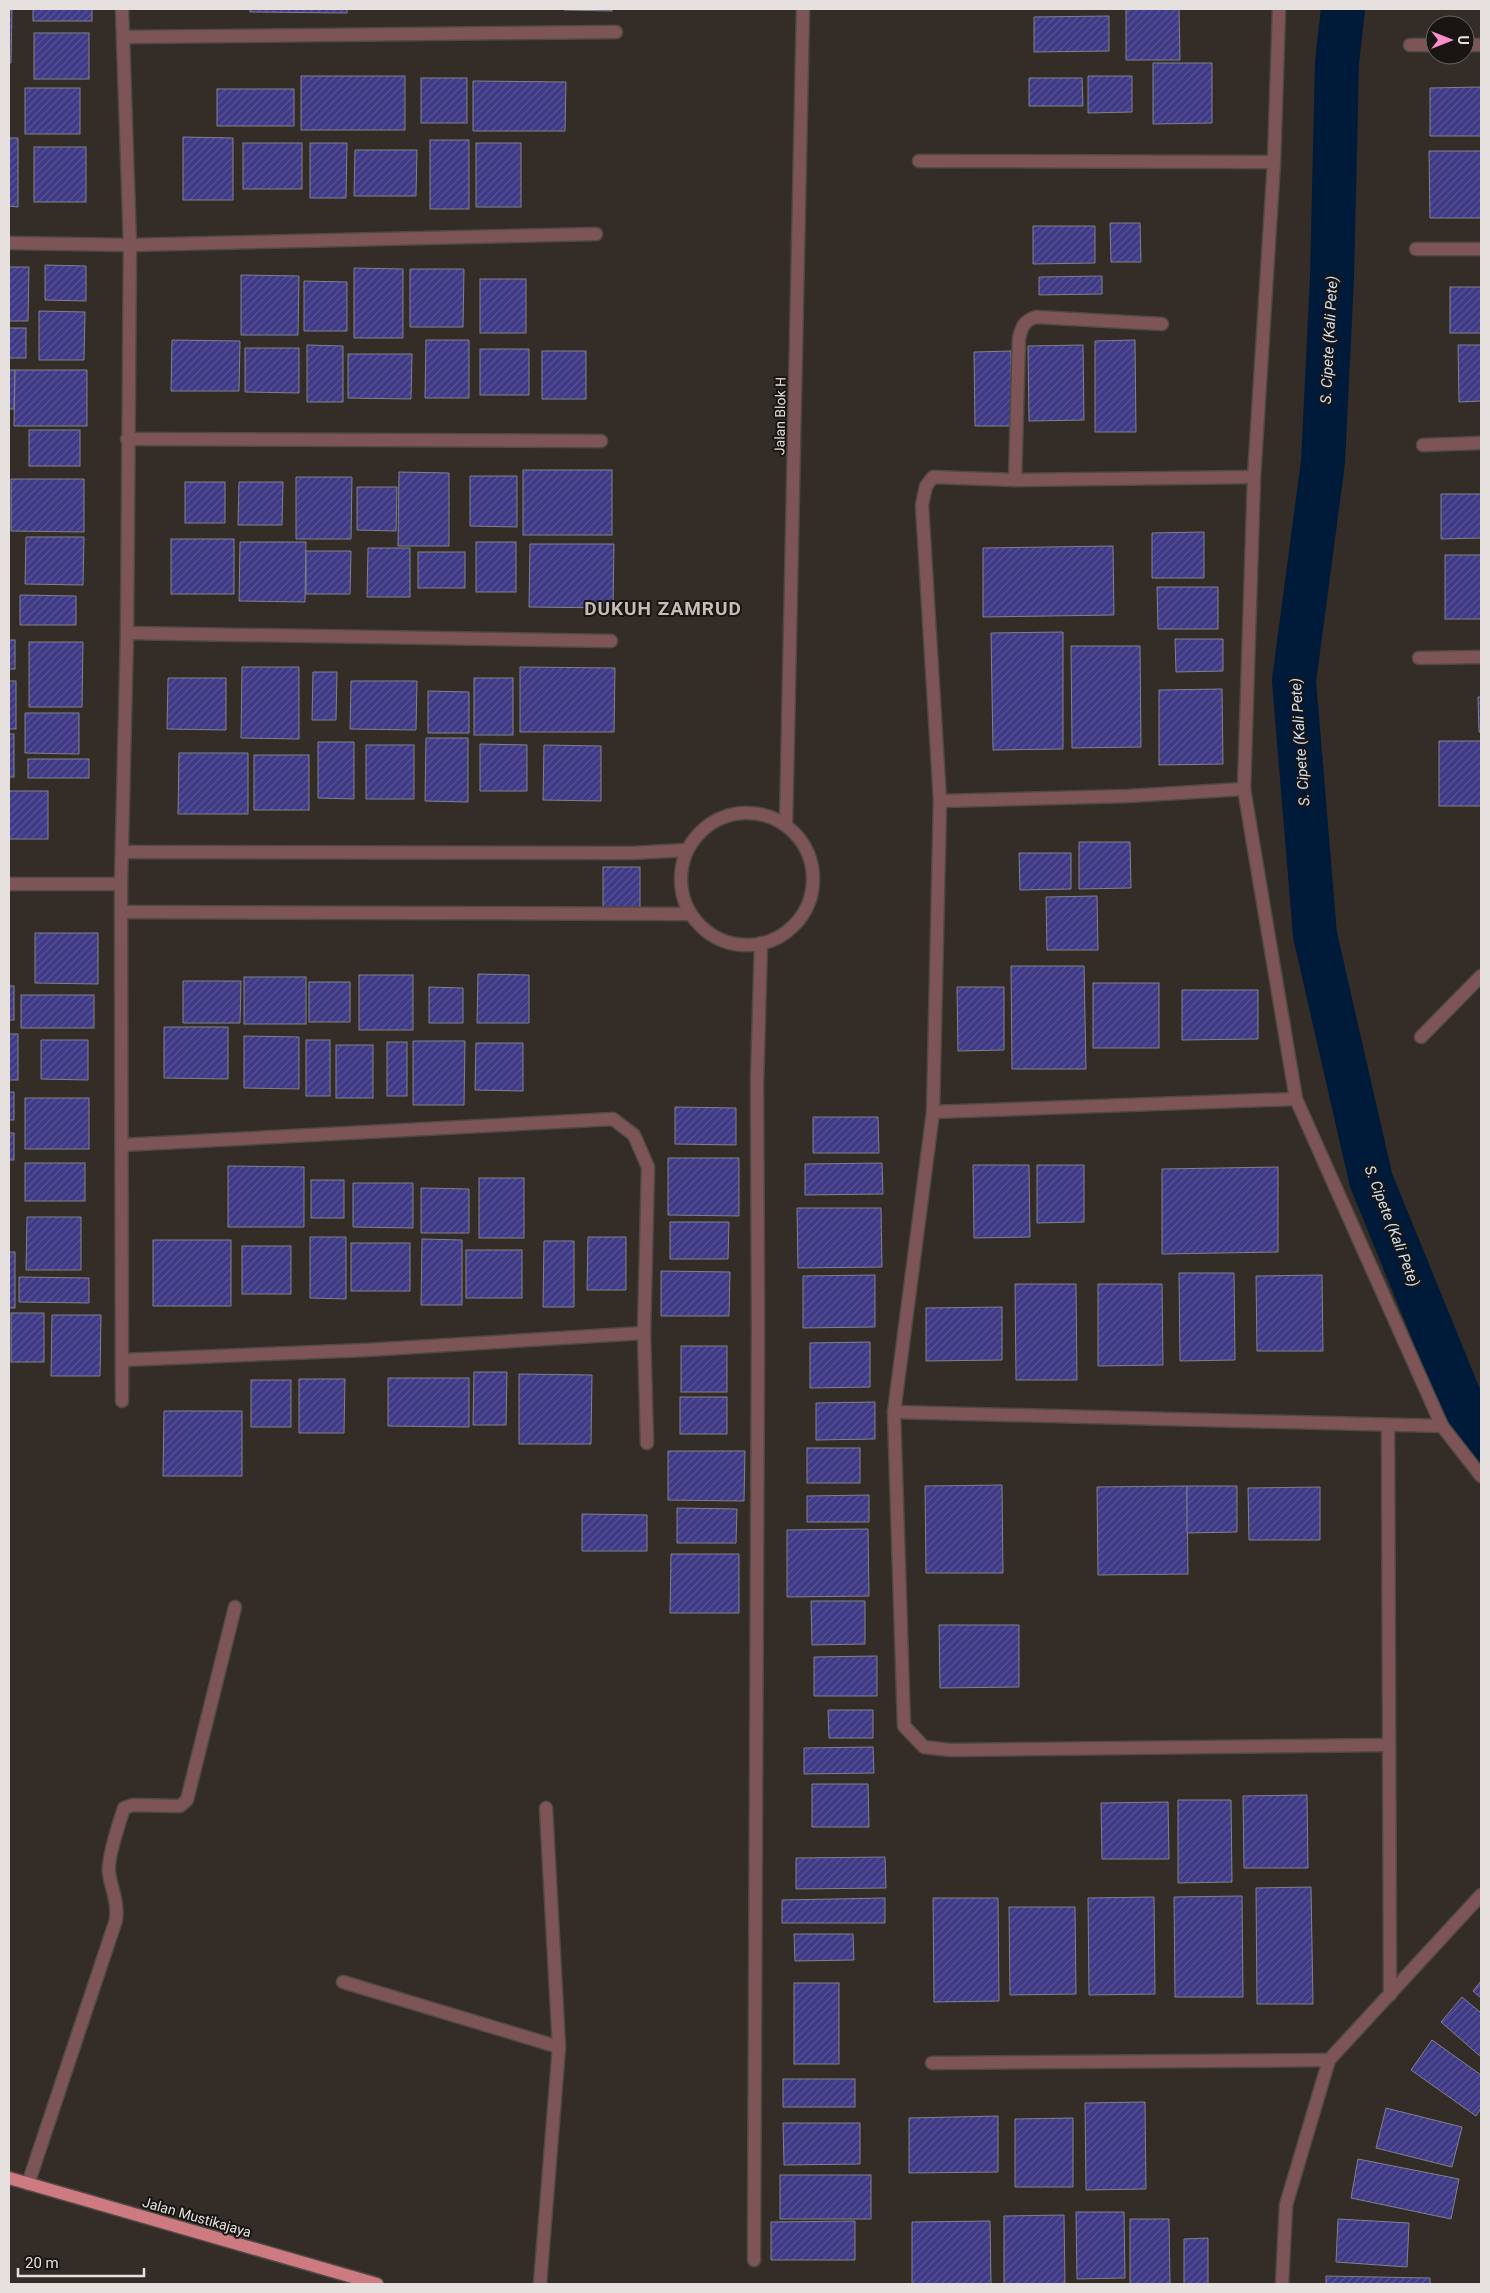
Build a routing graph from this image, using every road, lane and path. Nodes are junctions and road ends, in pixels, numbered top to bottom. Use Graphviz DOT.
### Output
graph roads {
  1 [pos="122,9"];
  2 [pos="803,9"];
  3 [pos="1279,9"];
  4 [pos="616,32"];
  5 [pos="124,37"];
  6 [pos="1410,45"];
  7 [pos="1425,45"];
  8 [pos="919,161"];
  9 [pos="1274,162"];
  10 [pos="596,234"];
  11 [pos="9,243"];
  12 [pos="130,245"];
  13 [pos="1416,249"];
  14 [pos="1481,249"];
  15 [pos="1162,324"];
  16 [pos="127,439"];
  17 [pos="602,441"];
  18 [pos="1481,443"];
  19 [pos="1423,445"];
  20 [pos="1254,478"];
  21 [pos="1015,480"];
  22 [pos="127,633"];
  23 [pos="610,641"];
  24 [pos="1481,657"];
  25 [pos="1419,658"];
  26 [pos="1244,789"];
  27 [pos="940,801"];
  28 [pos="786,825"];
  29 [pos="687,850"];
  30 [pos="122,852"];
  31 [pos="9,884"];
  32 [pos="121,884"];
  33 [pos="121,912"];
  34 [pos="691,914"];
  35 [pos="761,943"];
  36 [pos="1481,976"];
  37 [pos="1421,1037"];
  38 [pos="1296,1099"];
  39 [pos="933,1112"];
  40 [pos="122,1145"];
  41 [pos="644,1333"];
  42 [pos="124,1360"];
  43 [pos="122,1401"];
  44 [pos="894,1412"];
  45 [pos="1388,1426"];
  46 [pos="1442,1426"];
  47 [pos="647,1443"];
  48 [pos="1481,1476"];
  49 [pos="235,1607"];
  50 [pos="1389,1744"];
  51 [pos="546,1808"];
  52 [pos="1481,1895"];
  53 [pos="343,1982"];
  54 [pos="1390,1995"];
  55 [pos="559,2047"];
  56 [pos="1329,2060"];
  57 [pos="932,2063"];
  58 [pos="9,2178"];
  59 [pos="28,2184"];
  60 [pos="754,2260"];
  61 [pos="377,2284"];
  62 [pos="540,2284"];
  63 [pos="1282,2284"];
  1 -- 5 [label="street"];
  2 -- 28 [label="street, Jalan Blok H"];
  3 -- 9 [label="street"];
  4 -- 5 [label="street"];
  5 -- 12 [label="street"];
  6 -- 7 [label="street"];
  8 -- 9 [label="street"];
  9 -- 20 [label="street"];
  10 -- 12 [label="street"];
  11 -- 12 [label="street"];
  12 -- 16 [label="street"];
  13 -- 14 [label="street"];
  15 -- 21 [label="street"];
  16 -- 17 [label="street"];
  16 -- 22 [label="street"];
  18 -- 19 [label="street"];
  20 -- 21 [label="street"];
  20 -- 26 [label="street"];
  21 -- 27 [label="street"];
  22 -- 23 [label="street"];
  22 -- 30 [label="street"];
  24 -- 25 [label="street"];
  26 -- 27 [label="street"];
  26 -- 38 [label="street"];
  27 -- 39 [label="street"];
  28 -- 29 [label="street"];
  28 -- 35 [label="street"];
  29 -- 30 [label="street"];
  29 -- 34 [label="street"];
  30 -- 32 [label="street"];
  31 -- 32 [label="street"];
  32 -- 33 [label="street"];
  33 -- 34 [label="street"];
  33 -- 40 [label="street"];
  34 -- 35 [label="street"];
  35 -- 60 [label="street"];
  36 -- 37 [label="street"];
  38 -- 39 [label="street"];
  38 -- 46 [label="street"];
  39 -- 44 [label="street"];
  40 -- 41 [label="street"];
  40 -- 42 [label="street"];
  41 -- 42 [label="street"];
  41 -- 47 [label="street"];
  42 -- 43 [label="street"];
  44 -- 45 [label="street"];
  44 -- 50 [label="street"];
  45 -- 46 [label="street"];
  45 -- 50 [label="street"];
  46 -- 48 [label="street"];
  49 -- 59 [label="street"];
  50 -- 54 [label="street"];
  51 -- 55 [label="street"];
  52 -- 54 [label="street"];
  53 -- 55 [label="street"];
  54 -- 56 [label="street"];
  55 -- 62 [label="street"];
  56 -- 57 [label="street"];
  56 -- 63 [label="street"];
  58 -- 59 [label="main road, Jalan Mustikajaya"];
  59 -- 61 [label="main road, Jalan Mustikajaya"];
}
